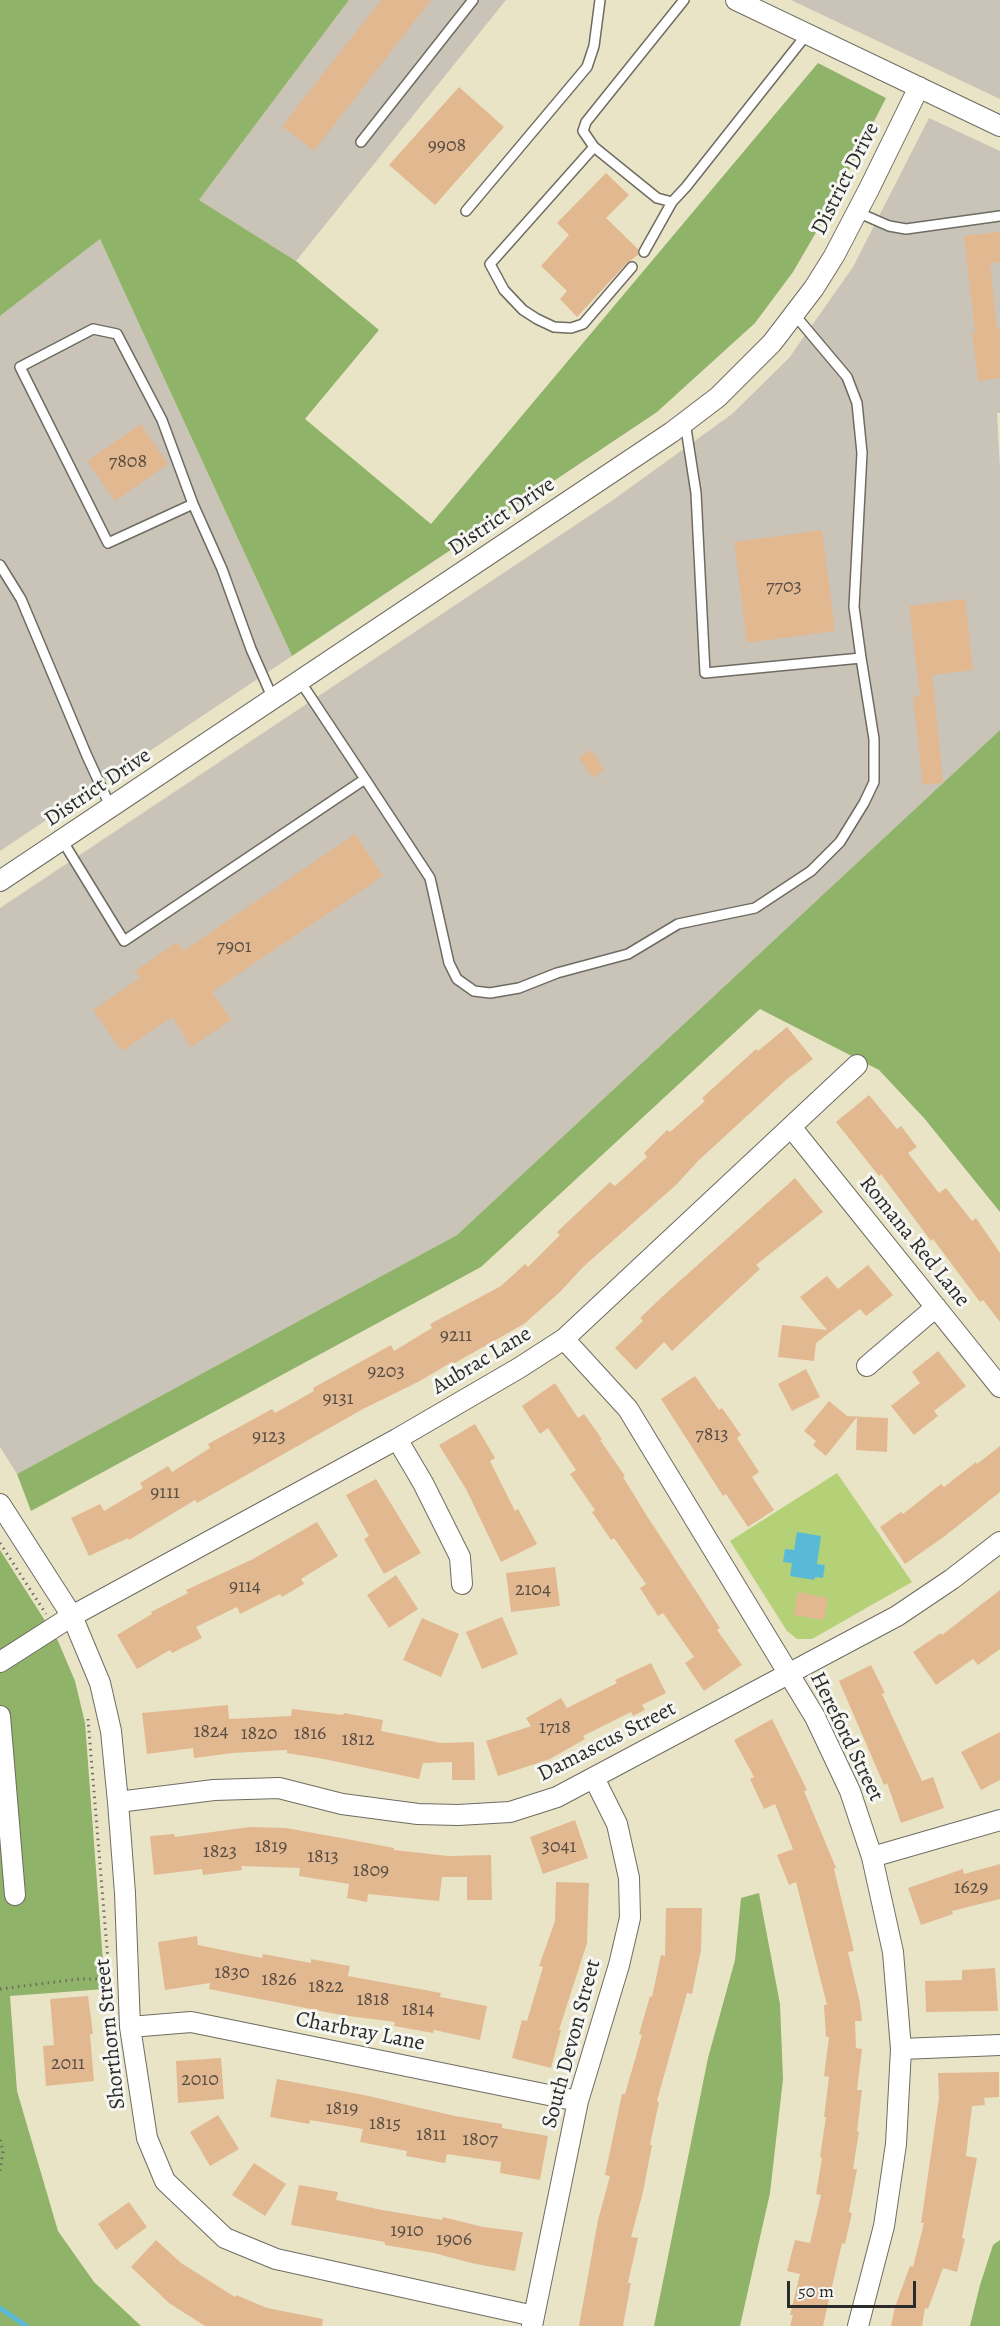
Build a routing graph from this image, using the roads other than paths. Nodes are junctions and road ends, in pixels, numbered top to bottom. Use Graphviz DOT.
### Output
graph roads {
  1 [pos="473,0"];
  2 [pos="600,0"];
  3 [pos="684,0"];
  4 [pos="736,0"];
  5 [pos="807,34"];
  6 [pos="919,87"];
  7 [pos="1000,126"];
  8 [pos="361,142"];
  9 [pos="594,147"];
  10 [pos="672,202"];
  11 [pos="466,211"];
  12 [pos="857,212"];
  13 [pos="1000,216"];
  14 [pos="644,252"];
  15 [pos="632,267"];
  16 [pos="794,314"];
  17 [pos="685,422"];
  18 [pos="193,504"];
  19 [pos="0,565"];
  20 [pos="861,658"];
  21 [pos="300,681"];
  22 [pos="273,699"];
  23 [pos="365,779"];
  24 [pos="111,808"];
  25 [pos="62,840"];
  26 [pos="0,881"];
  27 [pos="857,1065"];
  28 [pos="791,1127"];
  29 [pos="936,1307"];
  30 [pos="564,1339"];
  31 [pos="867,1366"];
  32 [pos="1000,1387"];
  33 [pos="397,1438"];
  34 [pos="0,1504"];
  35 [pos="1000,1542"];
  36 [pos="462,1584"];
  37 [pos="72,1616"];
  38 [pos="0,1662"];
  39 [pos="789,1674"];
  40 [pos="0,1716"];
  41 [pos="594,1778"];
  42 [pos="118,1802"];
  43 [pos="1000,1820"];
  44 [pos="872,1857"];
  45 [pos="6,1860"];
  46 [pos="15,1895"];
  47 [pos="130,2026"];
  48 [pos="1000,2045"];
  49 [pos="901,2049"];
  50 [pos="579,2101"];
  51 [pos="533,2321"];
  52 [pos="858,2326"];
  1 -- 8 [label="lane"];
  2 -- 11 [label="lane"];
  3 -- 9 [label="lane"];
  4 -- 5 [label="street"];
  5 -- 6 [label="street"];
  5 -- 10 [label="lane"];
  6 -- 7 [label="street"];
  6 -- 12 [label="street, District Drive"];
  9 -- 10 [label="lane"];
  9 -- 15 [label="lane"];
  10 -- 14 [label="lane"];
  12 -- 13 [label="lane"];
  12 -- 16 [label="street, District Drive"];
  16 -- 17 [label="street, District Drive"];
  16 -- 20 [label="lane"];
  17 -- 20 [label="lane"];
  17 -- 21 [label="street, District Drive"];
  18 -- 18 [label="lane"];
  18 -- 22 [label="lane"];
  19 -- 24 [label="lane"];
  20 -- 23 [label="lane"];
  21 -- 22 [label="street, District Drive"];
  21 -- 23 [label="lane"];
  22 -- 24 [label="street, District Drive"];
  23 -- 25 [label="lane"];
  24 -- 25 [label="street, District Drive"];
  25 -- 26 [label="street, District Drive"];
  27 -- 28 [label="street, Aubrac Lane"];
  28 -- 29 [label="street, Romana Red Lane"];
  28 -- 30 [label="street, Aubrac Lane"];
  29 -- 31 [label="street"];
  29 -- 32 [label="street, Romana Red Lane"];
  30 -- 33 [label="street, Aubrac Lane"];
  30 -- 39 [label="street, Hereford Street"];
  33 -- 36 [label="street"];
  33 -- 37 [label="street, Aubrac Lane"];
  34 -- 37 [label="street, Shorthorn Street"];
  35 -- 39 [label="street, Damascus Street"];
  37 -- 38 [label="street, Aubrac Lane"];
  37 -- 42 [label="street, Shorthorn Street"];
  39 -- 41 [label="street, Damascus Street"];
  39 -- 44 [label="street, Hereford Street"];
  40 -- 45 [label="street"];
  41 -- 42 [label="street, Damascus Street"];
  41 -- 50 [label="street, South Devon Street"];
  42 -- 47 [label="street, Shorthorn Street"];
  43 -- 44 [label="street"];
  44 -- 49 [label="street, Hereford Street"];
  45 -- 46 [label="street"];
  47 -- 50 [label="street, Charbray Lane"];
  47 -- 51 [label="street, Shorthorn Street"];
  48 -- 49 [label="street"];
  49 -- 52 [label="street, Hereford Street"];
  50 -- 51 [label="street, South Devon Street"];
}
